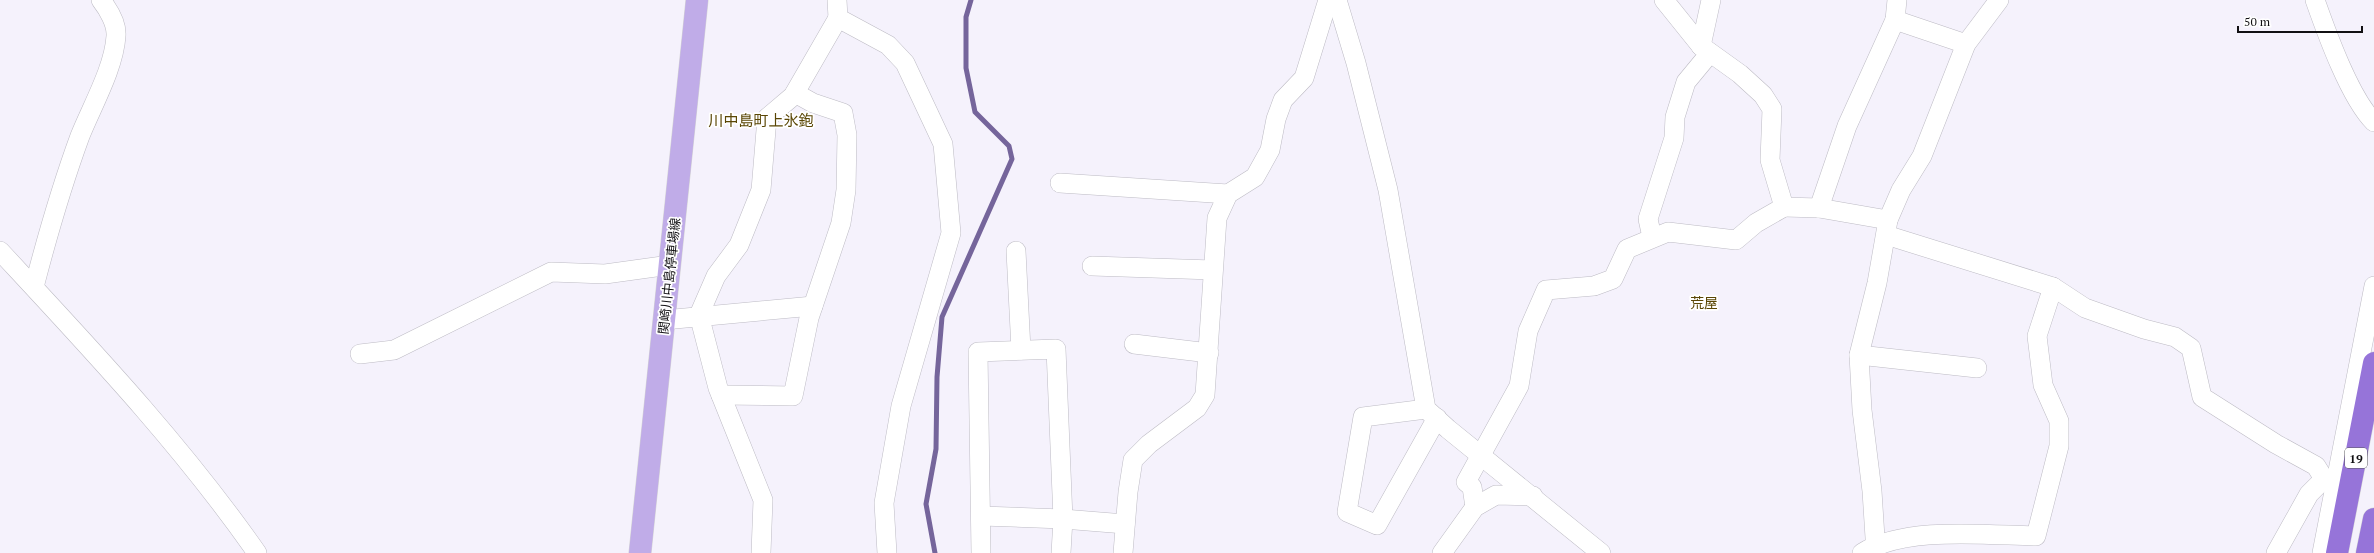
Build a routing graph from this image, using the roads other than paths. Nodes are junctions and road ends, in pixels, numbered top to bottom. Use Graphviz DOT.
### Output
graph roads {
  1 [pos="101,0"];
  2 [pos="697,0"];
  3 [pos="1328,0"];
  4 [pos="1337,0"];
  5 [pos="1664,0"];
  6 [pos="1711,0"];
  7 [pos="1897,0"];
  8 [pos="1999,0"];
  9 [pos="2315,0"];
  10 [pos="837,9"];
  11 [pos="1895,20"];
  12 [pos="1966,44"];
  13 [pos="1706,50"];
  14 [pos="795,93"];
  15 [pos="2374,122"];
  16 [pos="1060,183"];
  17 [pos="1228,194"];
  18 [pos="1784,207"];
  19 [pos="1819,208"];
  20 [pos="1887,227"];
  21 [pos="1652,237"];
  22 [pos="0,251"];
  23 [pos="1016,251"];
  24 [pos="670,265"];
  25 [pos="1092,266"];
  26 [pos="1213,270"];
  27 [pos="2053,286"];
  28 [pos="2374,286"];
  29 [pos="34,288"];
  30 [pos="813,306"];
  31 [pos="699,315"];
  32 [pos="664,320"];
  33 [pos="1134,344"];
  34 [pos="1021,350"];
  35 [pos="1209,353"];
  36 [pos="360,354"];
  37 [pos="1859,355"];
  38 [pos="2374,363"];
  39 [pos="1977,368"];
  40 [pos="721,395"];
  41 [pos="1432,413"];
  42 [pos="1481,456"];
  43 [pos="2330,480"];
  44 [pos="1532,496"];
  45 [pos="1475,507"];
  46 [pos="981,516"];
  47 [pos="1063,519"];
  48 [pos="2374,519"];
  49 [pos="1125,524"];
  50 [pos="1871,550"];
  51 [pos="258,553"];
  52 [pos="640,553"];
  53 [pos="761,553"];
  54 [pos="887,553"];
  55 [pos="981,553"];
  56 [pos="1061,553"];
  57 [pos="1123,553"];
  58 [pos="1442,553"];
  59 [pos="1601,553"];
  60 [pos="2276,553"];
  61 [pos="2322,553"];
  62 [pos="2337,553"];
  63 [pos="2367,553"];
  1 -- 29 [label="street"];
  2 -- 24 [label="main road, 関崎川中島停車場線"];
  3 -- 17 [label="street"];
  4 -- 41 [label="street"];
  5 -- 13 [label="street"];
  6 -- 13 [label="street"];
  7 -- 11 [label="street"];
  8 -- 12 [label="street"];
  9 -- 15 [label="street"];
  10 -- 14 [label="street"];
  10 -- 54 [label="street"];
  11 -- 12 [label="street"];
  11 -- 19 [label="street"];
  12 -- 20 [label="street"];
  13 -- 18 [label="street"];
  13 -- 21 [label="street"];
  14 -- 30 [label="street"];
  14 -- 31 [label="street"];
  16 -- 17 [label="street"];
  17 -- 26 [label="street"];
  18 -- 19 [label="street"];
  18 -- 21 [label="street"];
  19 -- 20 [label="street"];
  20 -- 27 [label="street"];
  20 -- 37 [label="street"];
  21 -- 42 [label="street"];
  22 -- 29 [label="street"];
  23 -- 34 [label="street"];
  24 -- 32 [label="main road, 関崎川中島停車場線"];
  24 -- 36 [label="street"];
  25 -- 26 [label="street"];
  26 -- 35 [label="street"];
  27 -- 43 [label="street"];
  27 -- 50 [label="street"];
  28 -- 43 [label="street"];
  29 -- 51 [label="street"];
  30 -- 31 [label="street"];
  30 -- 40 [label="street"];
  31 -- 32 [label="street"];
  31 -- 40 [label="street"];
  32 -- 52 [label="main road, 関崎川中島停車場線"];
  33 -- 35 [label="street"];
  34 -- 46 [label="street"];
  34 -- 47 [label="street"];
  35 -- 49 [label="street"];
  37 -- 39 [label="street"];
  37 -- 50 [label="street"];
  38 -- 62 [label="highway, 19"];
  40 -- 53 [label="street"];
  41 -- 41 [label="street"];
  41 -- 42 [label="street"];
  42 -- 44 [label="street"];
  42 -- 45 [label="street"];
  43 -- 60 [label="street"];
  43 -- 61 [label="street"];
  44 -- 45 [label="street"];
  44 -- 59 [label="street"];
  45 -- 58 [label="street"];
  46 -- 47 [label="street"];
  46 -- 55 [label="street"];
  47 -- 49 [label="street"];
  47 -- 56 [label="street"];
  48 -- 63 [label="highway"];
  49 -- 57 [label="street"];
}
